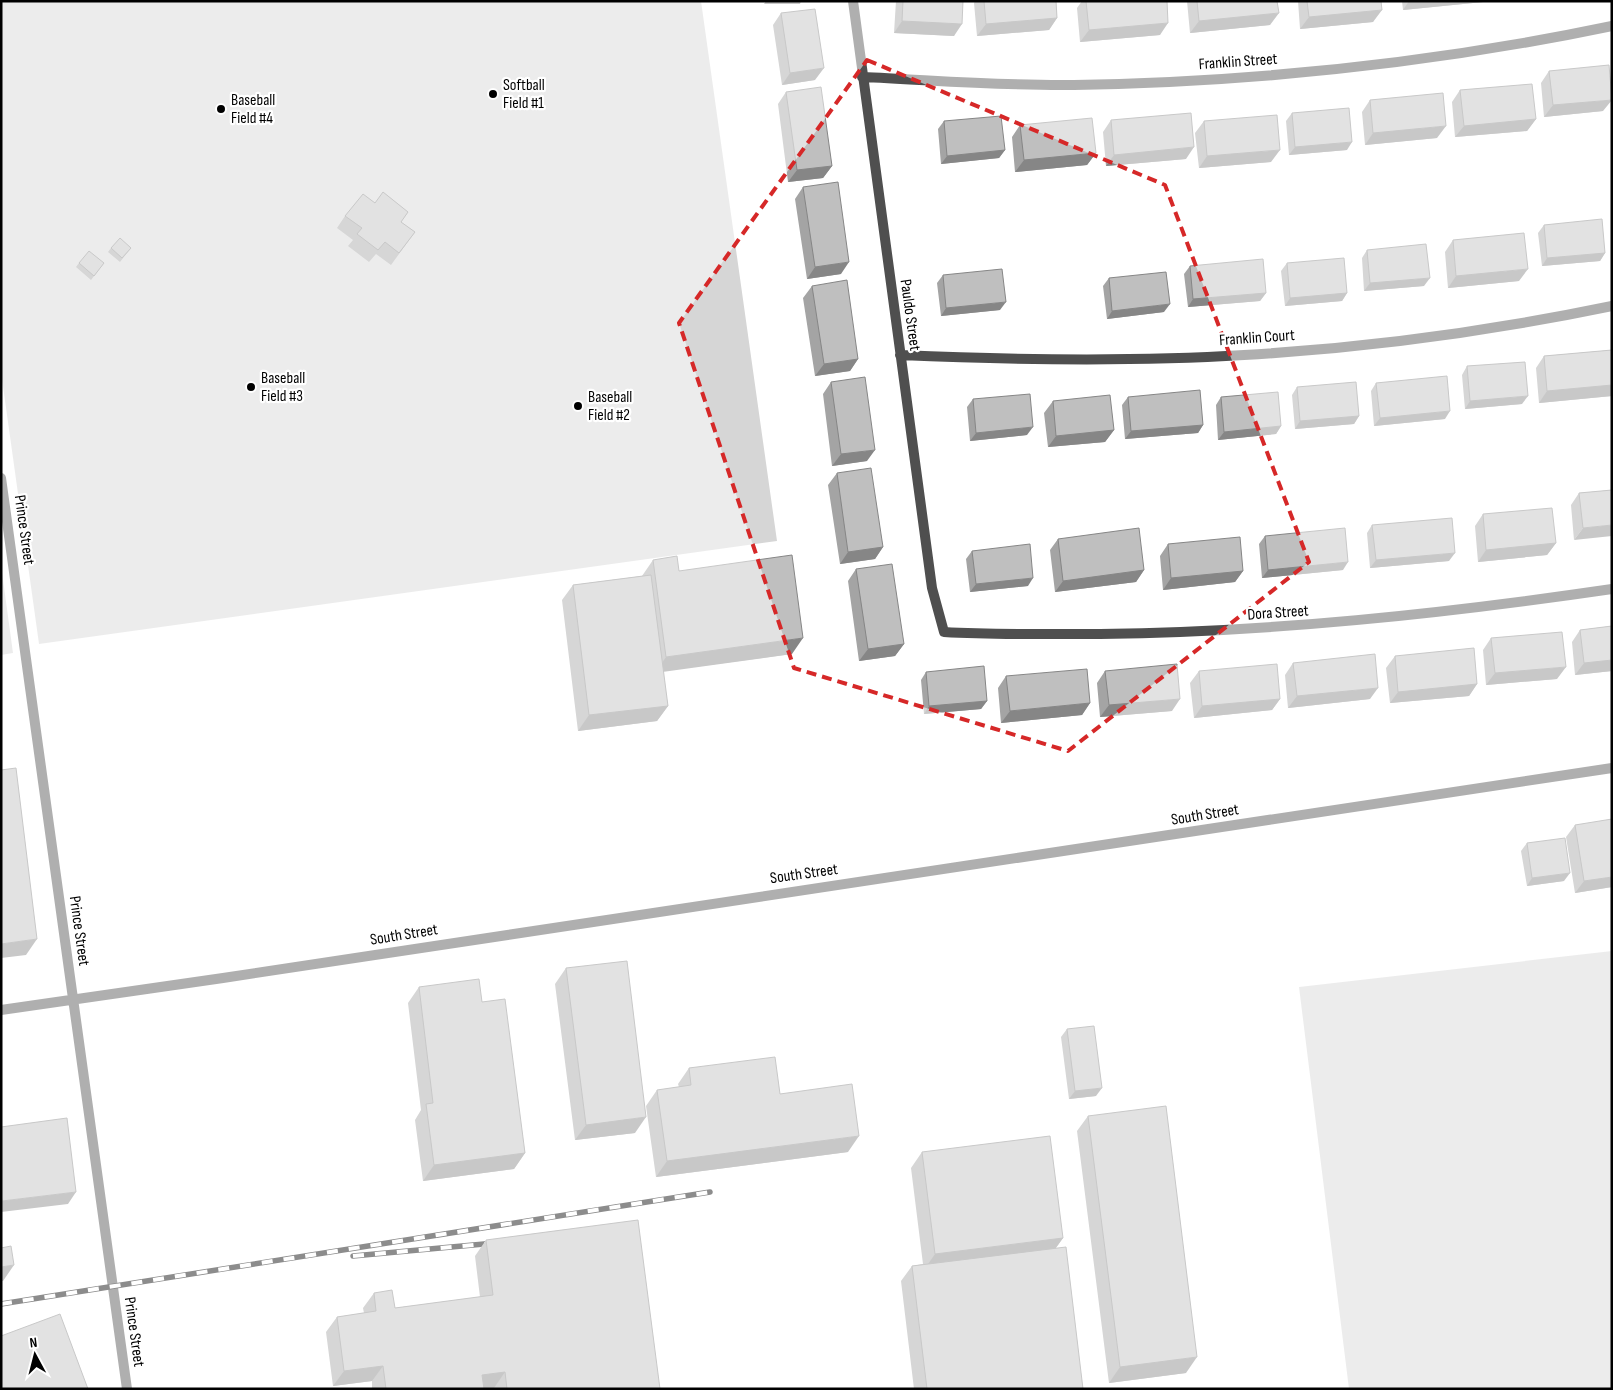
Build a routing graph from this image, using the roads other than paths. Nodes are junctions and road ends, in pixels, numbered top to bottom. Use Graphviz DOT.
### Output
graph roads {
  1 [pos="853,1"];
  2 [pos="1612,26"];
  3 [pos="862,77"];
  4 [pos="1612,306"];
  5 [pos="900,355"];
  6 [pos="1,478"];
  7 [pos="1612,589"];
  8 [pos="944,632"];
  9 [pos="1612,768"];
  10 [pos="74,999"];
  11 [pos="1,1010"];
  12 [pos="126,1389"];
  1 -- 3 [label="street, Pauldo Street"];
  2 -- 3 [label="street, Franklin Street"];
  3 -- 5 [label="street, Pauldo Street"];
  4 -- 5 [label="street, Franklin Court"];
  5 -- 8 [label="street, Pauldo Street"];
  6 -- 10 [label="street, Prince Street"];
  7 -- 8 [label="street, Dora Street"];
  9 -- 10 [label="street, South Street"];
  10 -- 11 [label="street, South Street"];
  10 -- 12 [label="street, Prince Street"];
}
